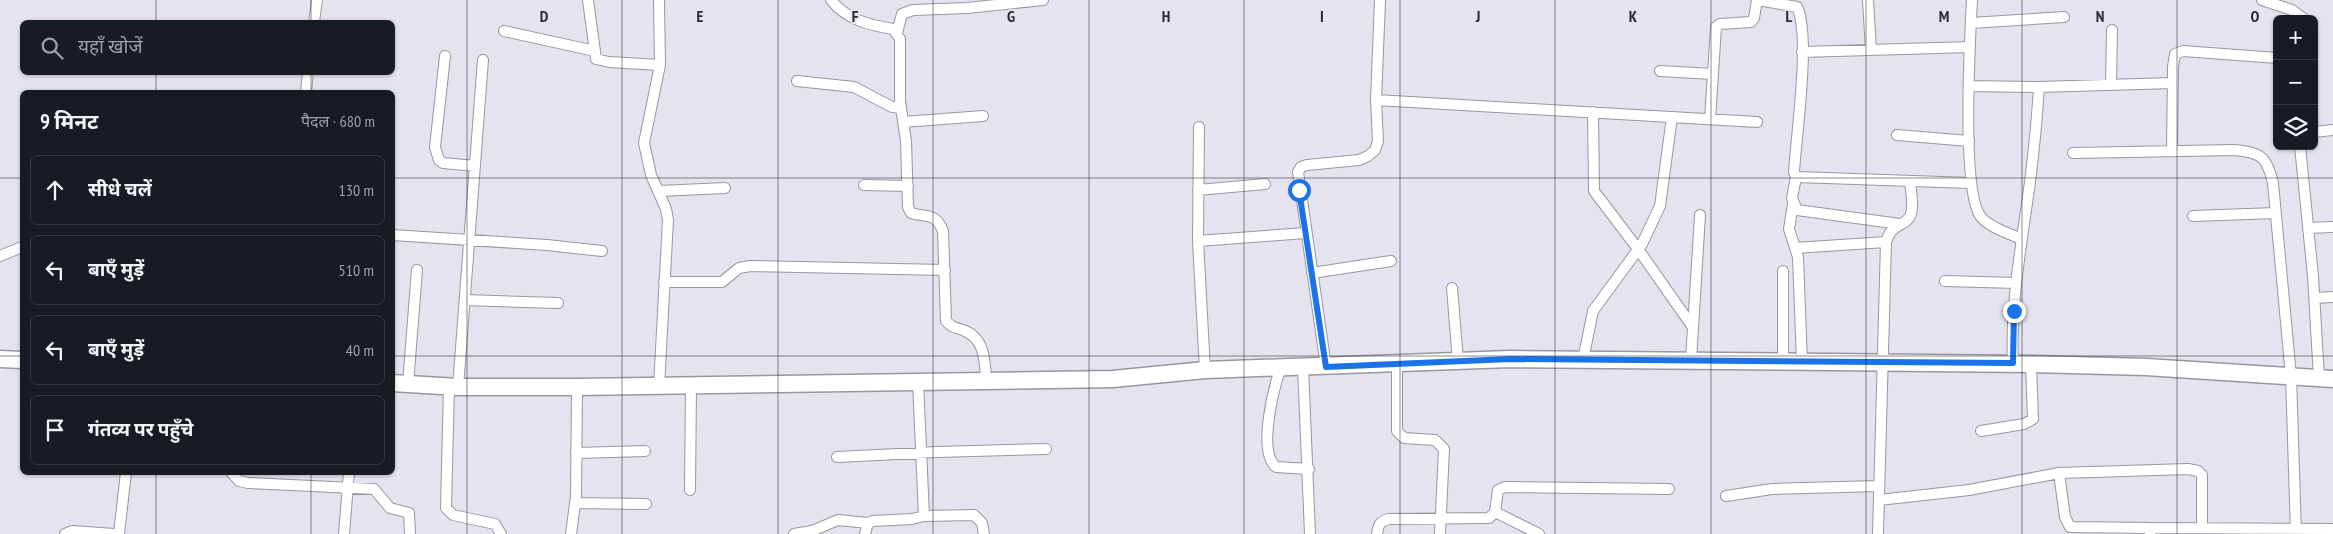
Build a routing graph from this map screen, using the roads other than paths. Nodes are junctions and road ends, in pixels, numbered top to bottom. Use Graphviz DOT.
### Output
graph roads {
  1 [pos="317,0"];
  2 [pos="588,0"];
  3 [pos="659,0"];
  4 [pos="831,0"];
  5 [pos="1044,0"];
  6 [pos="1380,0"];
  7 [pos="1758,0"];
  8 [pos="1868,0"];
  9 [pos="1972,0"];
  10 [pos="2262,0"];
  11 [pos="1016,1"];
  12 [pos="967,4"];
  13 [pos="2299,15"];
  14 [pos="2064,17"];
  15 [pos="314,20"];
  16 [pos="1971,23"];
  17 [pos="2112,30"];
  18 [pos="504,31"];
  19 [pos="897,33"];
  20 [pos="1970,47"];
  21 [pos="1871,50"];
  22 [pos="594,51"];
  23 [pos="1802,52"];
  24 [pos="445,56"];
  25 [pos="2273,58"];
  26 [pos="483,60"];
  27 [pos="660,65"];
  28 [pos="1660,71"];
  29 [pos="1713,74"];
  30 [pos="308,75"];
  31 [pos="797,81"];
  32 [pos="2173,83"];
  33 [pos="2111,85"];
  34 [pos="1969,86"];
  35 [pos="2040,87"];
  36 [pos="306,90"];
  37 [pos="1376,100"];
  38 [pos="901,108"];
  39 [pos="1593,112"];
  40 [pos="983,116"];
  41 [pos="1672,117"];
  42 [pos="1710,119"];
  43 [pos="903,122"];
  44 [pos="1756,122"];
  45 [pos="1199,127"];
  46 [pos="2333,130"];
  47 [pos="2318,132"];
  48 [pos="1897,135"];
  49 [pos="1969,140"];
  50 [pos="2300,150"];
  51 [pos="2172,151"];
  52 [pos="2073,153"];
  53 [pos="475,166"];
  54 [pos="1796,177"];
  55 [pos="1910,182"];
  56 [pos="1971,183"];
  57 [pos="1265,184"];
  58 [pos="864,185"];
  59 [pos="908,186"];
  60 [pos="725,188"];
  61 [pos="1198,190"];
  62 [pos="658,191"];
  63 [pos="1793,204"];
  64 [pos="2276,213"];
  65 [pos="1700,215"];
  66 [pos="2193,216"];
  67 [pos="1900,224"];
  68 [pos="2333,227"];
  69 [pos="2308,228"];
  70 [pos="1305,233"];
  71 [pos="395,235"];
  72 [pos="2021,239"];
  73 [pos="469,240"];
  74 [pos="1198,241"];
  75 [pos="1886,242"];
  76 [pos="20,248"];
  77 [pos="1795,248"];
  78 [pos="1638,249"];
  79 [pos="602,251"];
  80 [pos="0,256"];
  81 [pos="1391,261"];
  82 [pos="417,270"];
  83 [pos="945,270"];
  84 [pos="1783,271"];
  85 [pos="1312,273"];
  86 [pos="664,282"];
  87 [pos="1945,282"];
  88 [pos="2016,283"];
  89 [pos="1452,288"];
  90 [pos="2333,297"];
  91 [pos="2315,298"];
  92 [pos="465,300"];
  93 [pos="558,303"];
  94 [pos="1692,326"];
  95 [pos="0,359"];
  96 [pos="20,360"];
  97 [pos="1582,360"];
  98 [pos="1690,360"];
  99 [pos="1458,361"];
  100 [pos="1784,362"];
  101 [pos="1802,362"];
  102 [pos="1397,363"];
  103 [pos="1882,363"];
  104 [pos="2013,363"];
  105 [pos="2031,364"];
  106 [pos="1281,367"];
  107 [pos="1304,367"];
  108 [pos="1326,367"];
  109 [pos="1205,370"];
  110 [pos="2291,376"];
  111 [pos="2326,378"];
  112 [pos="986,380"];
  113 [pos="918,381"];
  114 [pos="400,383"];
  115 [pos="691,385"];
  116 [pos="453,386"];
  117 [pos="659,386"];
  118 [pos="577,387"];
  119 [pos="1981,431"];
  120 [pos="1046,449"];
  121 [pos="645,451"];
  122 [pos="922,452"];
  123 [pos="576,453"];
  124 [pos="837,457"];
  125 [pos="1309,469"];
  126 [pos="2060,473"];
  127 [pos="126,475"];
  128 [pos="234,475"];
  129 [pos="349,475"];
  130 [pos="1879,486"];
  131 [pos="348,488"];
  132 [pos="1668,489"];
  133 [pos="690,490"];
  134 [pos="1726,496"];
  135 [pos="1879,500"];
  136 [pos="575,503"];
  137 [pos="646,504"];
  138 [pos="1494,512"];
  139 [pos="924,516"];
  140 [pos="1441,517"];
  141 [pos="868,523"];
  142 [pos="2202,528"];
  143 [pos="2333,529"];
  144 [pos="2150,531"];
  145 [pos="2296,531"];
  146 [pos="97,533"];
  147 [pos="65,534"];
  148 [pos="114,534"];
  149 [pos="119,534"];
  150 [pos="344,534"];
  151 [pos="410,534"];
  152 [pos="501,534"];
  153 [pos="571,534"];
  154 [pos="794,534"];
  155 [pos="865,534"];
  156 [pos="984,534"];
  157 [pos="1310,534"];
  158 [pos="1377,534"];
  159 [pos="1440,534"];
  160 [pos="1538,534"];
  161 [pos="1878,534"];
  1 -- 15 [label="street"];
  2 -- 22 [label="street"];
  3 -- 27 [label="street"];
  4 -- 19 [label="street"];
  5 -- 11 [label="street"];
  6 -- 37 [label="street"];
  7 -- 23 [label="street"];
  7 -- 29 [label="street"];
  8 -- 21 [label="street"];
  9 -- 16 [label="street"];
  10 -- 13 [label="street"];
  11 -- 12 [label="street"];
  12 -- 19 [label="street"];
  14 -- 16 [label="street"];
  16 -- 20 [label="street"];
  17 -- 33 [label="street"];
  18 -- 22 [label="street"];
  19 -- 38 [label="street"];
  20 -- 21 [label="street"];
  20 -- 34 [label="street"];
  21 -- 23 [label="street"];
  22 -- 27 [label="street"];
  23 -- 54 [label="street"];
  24 -- 53 [label="street"];
  25 -- 32 [label="street"];
  26 -- 53 [label="street"];
  27 -- 62 [label="street"];
  28 -- 29 [label="street"];
  29 -- 42 [label="street"];
  30 -- 36 [label="street"];
  31 -- 38 [label="street"];
  32 -- 33 [label="street"];
  32 -- 51 [label="street"];
  33 -- 35 [label="street"];
  34 -- 35 [label="street"];
  34 -- 49 [label="street"];
  35 -- 72 [label="street"];
  37 -- 39 [label="street"];
  37 -- 70 [label="street"];
  38 -- 43 [label="street"];
  39 -- 41 [label="street"];
  39 -- 78 [label="street"];
  40 -- 43 [label="street"];
  41 -- 42 [label="street"];
  41 -- 78 [label="street"];
  42 -- 44 [label="street"];
  43 -- 59 [label="street"];
  45 -- 61 [label="street"];
  46 -- 47 [label="street"];
  48 -- 49 [label="street"];
  49 -- 56 [label="street"];
  50 -- 69 [label="street"];
  51 -- 52 [label="street"];
  51 -- 64 [label="street"];
  53 -- 73 [label="street"];
  54 -- 55 [label="street"];
  54 -- 63 [label="street"];
  55 -- 56 [label="street"];
  55 -- 67 [label="street"];
  56 -- 72 [label="street"];
  57 -- 61 [label="street"];
  58 -- 59 [label="street"];
  59 -- 83 [label="street"];
  60 -- 62 [label="street"];
  61 -- 74 [label="street"];
  62 -- 86 [label="street"];
  63 -- 67 [label="street"];
  63 -- 77 [label="street"];
  64 -- 66 [label="street"];
  64 -- 110 [label="street"];
  65 -- 94 [label="street"];
  67 -- 75 [label="street"];
  68 -- 69 [label="street"];
  69 -- 91 [label="street"];
  70 -- 74 [label="street"];
  70 -- 85 [label="street"];
  71 -- 73 [label="street"];
  72 -- 88 [label="street"];
  73 -- 79 [label="street"];
  73 -- 92 [label="street"];
  74 -- 109 [label="street"];
  75 -- 77 [label="street"];
  75 -- 103 [label="street"];
  76 -- 80 [label="street"];
  77 -- 101 [label="street"];
  78 -- 94 [label="street"];
  78 -- 97 [label="street"];
  81 -- 85 [label="street"];
  82 -- 114 [label="street"];
  83 -- 86 [label="street"];
  83 -- 112 [label="street"];
  84 -- 100 [label="street"];
  85 -- 108 [label="street"];
  86 -- 117 [label="street"];
  87 -- 88 [label="street"];
  88 -- 104 [label="street"];
  89 -- 99 [label="street"];
  90 -- 91 [label="street"];
  91 -- 111 [label="street"];
  92 -- 93 [label="street"];
  92 -- 116 [label="street"];
  94 -- 98 [label="street"];
  95 -- 96 [label="main road"];
  97 -- 98 [label="main road"];
  97 -- 99 [label="main road"];
  98 -- 100 [label="main road"];
  99 -- 102 [label="main road"];
  100 -- 101 [label="main road"];
  101 -- 103 [label="main road"];
  102 -- 108 [label="main road"];
  102 -- 140 [label="street"];
  103 -- 104 [label="main road"];
  103 -- 130 [label="street"];
  104 -- 105 [label="main road"];
  105 -- 110 [label="main road"];
  105 -- 119 [label="street"];
  106 -- 107 [label="main road"];
  106 -- 109 [label="main road"];
  106 -- 125 [label="street"];
  107 -- 108 [label="main road"];
  107 -- 125 [label="street"];
  109 -- 112 [label="main road"];
  110 -- 111 [label="main road"];
  110 -- 145 [label="street"];
  112 -- 113 [label="main road"];
  113 -- 115 [label="main road"];
  113 -- 122 [label="street"];
  114 -- 116 [label="main road"];
  115 -- 117 [label="main road"];
  115 -- 133 [label="street"];
  116 -- 118 [label="main road"];
  116 -- 152 [label="street"];
  117 -- 118 [label="main road"];
  118 -- 123 [label="street"];
  120 -- 122 [label="street"];
  121 -- 123 [label="street"];
  122 -- 124 [label="street"];
  122 -- 139 [label="street"];
  123 -- 136 [label="street"];
  125 -- 157 [label="street"];
  126 -- 135 [label="street"];
  126 -- 142 [label="street"];
  126 -- 144 [label="street"];
  127 -- 149 [label="street"];
  128 -- 131 [label="street"];
  129 -- 131 [label="street"];
  130 -- 134 [label="street"];
  130 -- 135 [label="street"];
  131 -- 150 [label="street"];
  131 -- 151 [label="street"];
  132 -- 138 [label="street"];
  135 -- 161 [label="street"];
  136 -- 137 [label="street"];
  136 -- 153 [label="street"];
  138 -- 140 [label="street"];
  138 -- 160 [label="street"];
  139 -- 141 [label="street"];
  139 -- 156 [label="street"];
  140 -- 158 [label="street"];
  140 -- 159 [label="street"];
  141 -- 154 [label="street"];
  141 -- 155 [label="street"];
  142 -- 144 [label="street"];
  142 -- 145 [label="street"];
  143 -- 145 [label="street"];
  146 -- 147 [label="street"];
  146 -- 148 [label="street"];
}
